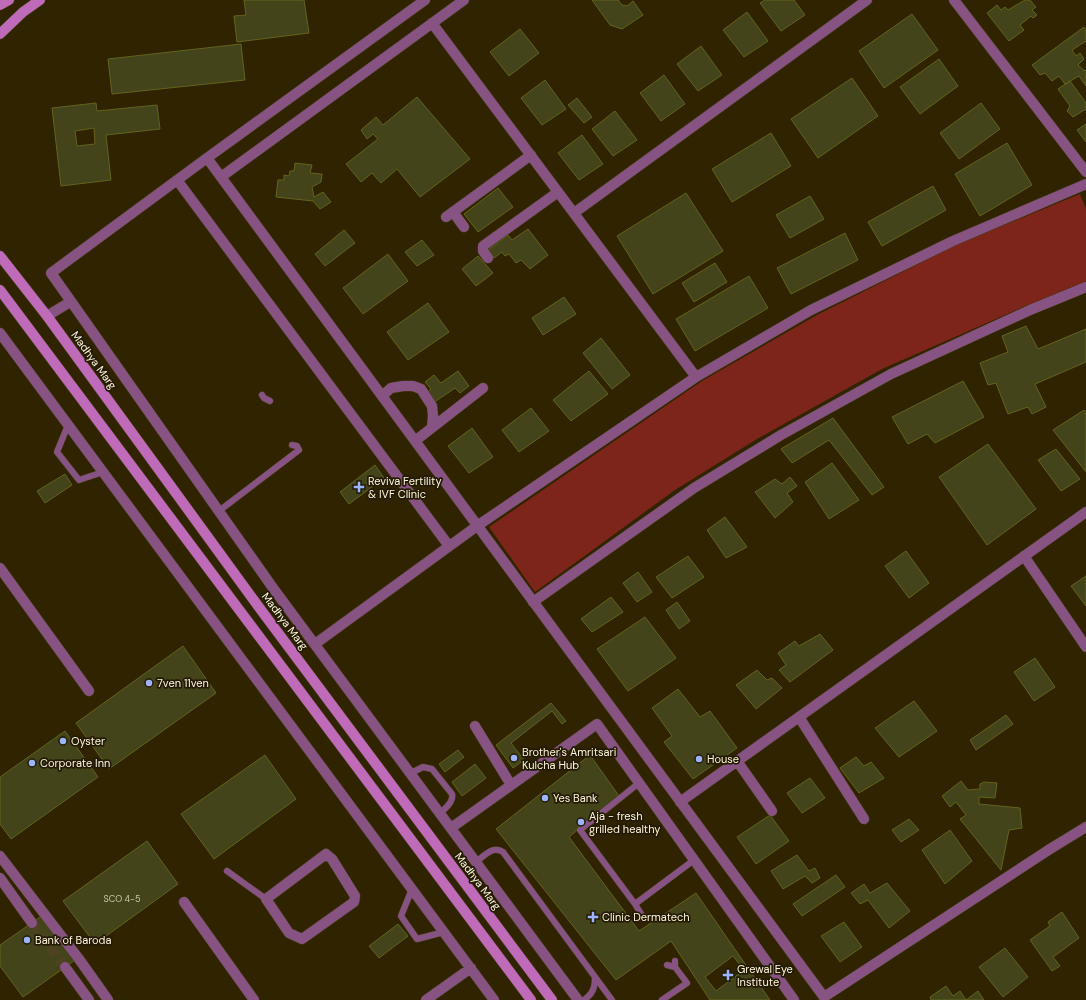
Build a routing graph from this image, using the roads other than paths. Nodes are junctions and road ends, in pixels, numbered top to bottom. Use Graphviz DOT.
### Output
graph roads {
  1 [pos="9,0"];
  2 [pos="40,0"];
  3 [pos="425,0"];
  4 [pos="464,0"];
  5 [pos="867,0"];
  6 [pos="954,0"];
  7 [pos="0,5"];
  8 [pos="432,23"];
  9 [pos="0,34"];
  10 [pos="531,155"];
  11 [pos="207,158"];
  12 [pos="1086,172"];
  13 [pos="221,176"];
  14 [pos="177,180"];
  15 [pos="1086,184"];
  16 [pos="558,192"];
  17 [pos="574,213"];
  18 [pos="464,227"];
  19 [pos="0,256"];
  20 [pos="488,258"];
  21 [pos="1086,287"];
  22 [pos="0,290"];
  23 [pos="70,302"];
  24 [pos="47,316"];
  25 [pos="0,333"];
  26 [pos="696,377"];
  27 [pos="483,388"];
  28 [pos="382,396"];
  29 [pos="68,425"];
  30 [pos="432,427"];
  31 [pos="415,441"];
  32 [pos="295,444"];
  33 [pos="103,472"];
  34 [pos="218,511"];
  35 [pos="1086,512"];
  36 [pos="477,526"];
  37 [pos="449,546"];
  38 [pos="1024,556"];
  39 [pos="0,568"];
  40 [pos="533,602"];
  41 [pos="315,644"];
  42 [pos="1086,647"];
  43 [pos="89,691"];
  44 [pos="799,717"];
  45 [pos="475,726"];
  46 [pos="737,761"];
  47 [pos="410,773"];
  48 [pos="639,783"];
  49 [pos="511,785"];
  50 [pos="680,802"];
  51 [pos="772,811"];
  52 [pos="440,814"];
  53 [pos="864,818"];
  54 [pos="1086,826"];
  55 [pos="451,828"];
  56 [pos="0,856"];
  57 [pos="694,860"];
  58 [pos="476,862"];
  59 [pos="227,871"];
  60 [pos="0,878"];
  61 [pos="412,889"];
  62 [pos="266,899"];
  63 [pos="184,902"];
  64 [pos="635,904"];
  65 [pos="32,923"];
  66 [pos="642,924"];
  67 [pos="444,932"];
  68 [pos="667,965"];
  69 [pos="65,967"];
  70 [pos="471,968"];
  71 [pos="595,977"];
  72 [pos="89,1000"];
  73 [pos="108,1000"];
  74 [pos="254,1000"];
  75 [pos="426,1000"];
  76 [pos="494,1000"];
  77 [pos="531,1000"];
  78 [pos="552,1000"];
  79 [pos="578,1000"];
  80 [pos="584,1000"];
  81 [pos="612,1000"];
  82 [pos="662,1000"];
  83 [pos="794,1000"];
  1 -- 7 [label="main road"];
  2 -- 9 [label="main road"];
  3 -- 11 [label="street"];
  4 -- 8 [label="street"];
  5 -- 17 [label="street"];
  6 -- 12 [label="street"];
  8 -- 10 [label="street"];
  8 -- 13 [label="street"];
  10 -- 16 [label="street"];
  10 -- 18 [label="street"];
  11 -- 13 [label="street"];
  11 -- 14 [label="street"];
  13 -- 28 [label="street"];
  14 -- 23 [label="street"];
  14 -- 37 [label="street"];
  15 -- 26 [label="street"];
  16 -- 17 [label="street"];
  16 -- 20 [label="street"];
  17 -- 26 [label="street"];
  19 -- 24 [label="main road, Madhya Marg"];
  21 -- 40 [label="street"];
  22 -- 77 [label="main road"];
  23 -- 24 [label="street"];
  23 -- 34 [label="street"];
  24 -- 78 [label="main road, Madhya Marg"];
  25 -- 29 [label="street"];
  26 -- 36 [label="street"];
  27 -- 30 [label="street"];
  28 -- 30 [label="street"];
  28 -- 31 [label="street"];
  29 -- 33 [label="street"];
  29 -- 33 [label="lane"];
  30 -- 31 [label="street"];
  31 -- 36 [label="street"];
  32 -- 34 [label="lane"];
  33 -- 61 [label="street"];
  34 -- 41 [label="street"];
  35 -- 38 [label="street"];
  36 -- 37 [label="street"];
  36 -- 40 [label="street"];
  37 -- 41 [label="street"];
  38 -- 42 [label="street"];
  38 -- 44 [label="street"];
  39 -- 43 [label="street"];
  40 -- 50 [label="street"];
  41 -- 47 [label="street"];
  44 -- 46 [label="street"];
  44 -- 53 [label="street"];
  45 -- 49 [label="street"];
  46 -- 50 [label="street"];
  46 -- 51 [label="street"];
  47 -- 52 [label="street"];
  47 -- 52 [label="lane"];
  48 -- 49 [label="street"];
  48 -- 57 [label="street"];
  48 -- 64 [label="lane"];
  49 -- 55 [label="street"];
  50 -- 54 [label="street"];
  52 -- 55 [label="street"];
  55 -- 58 [label="street"];
  56 -- 73 [label="street"];
  57 -- 64 [label="lane"];
  57 -- 83 [label="street"];
  58 -- 71 [label="lane"];
  58 -- 79 [label="street"];
  59 -- 62 [label="lane"];
  60 -- 65 [label="street"];
  61 -- 67 [label="street"];
  61 -- 67 [label="lane"];
  62 -- 62 [label="street"];
  63 -- 74 [label="street"];
  64 -- 66 [label="lane"];
  67 -- 70 [label="street"];
  68 -- 82 [label="lane"];
  69 -- 72 [label="street"];
  70 -- 75 [label="street"];
  70 -- 76 [label="street"];
  71 -- 80 [label="lane"];
  71 -- 81 [label="lane"];
}
